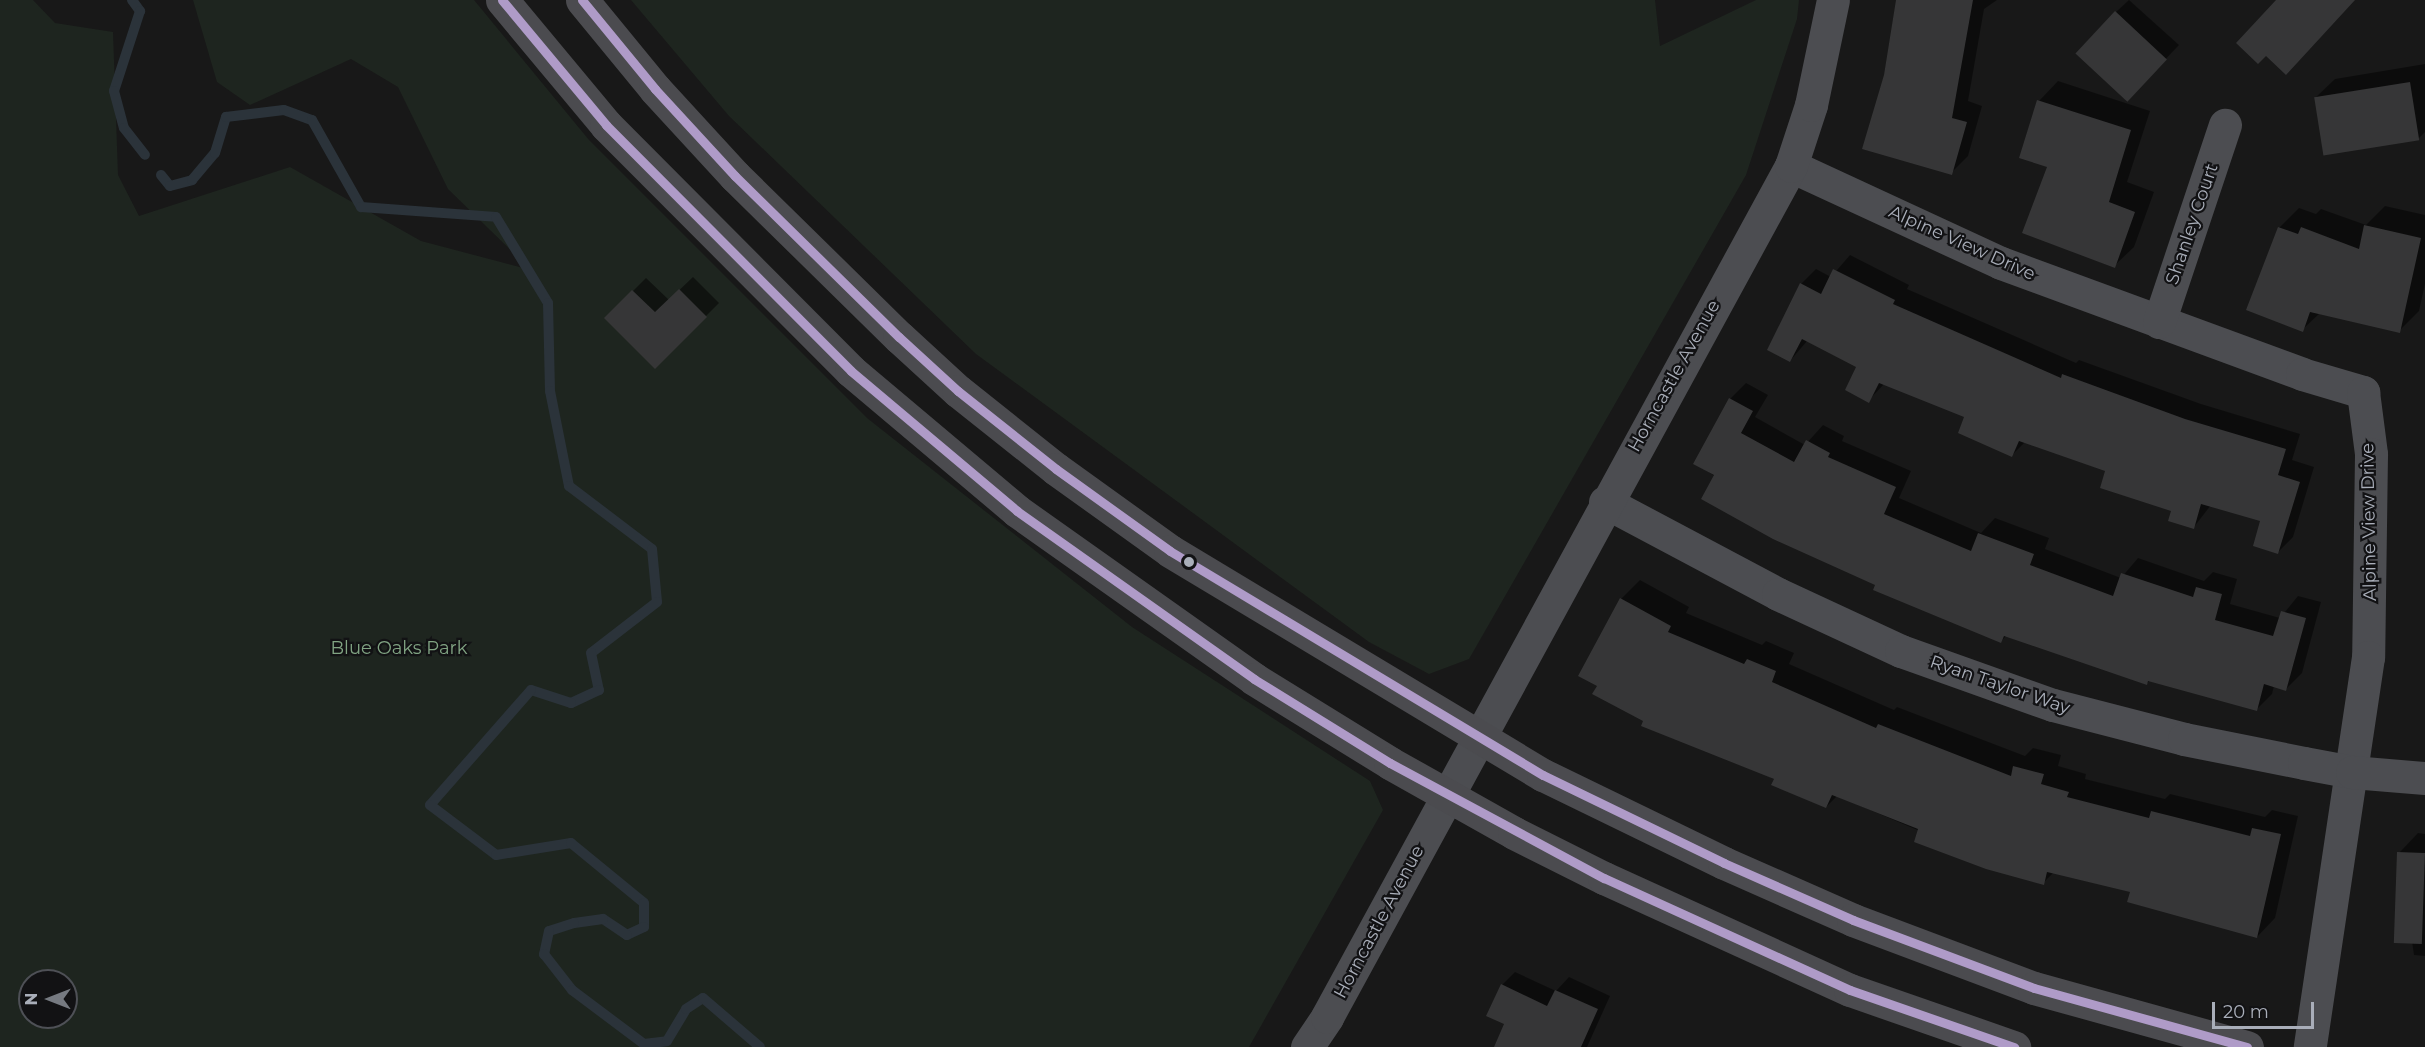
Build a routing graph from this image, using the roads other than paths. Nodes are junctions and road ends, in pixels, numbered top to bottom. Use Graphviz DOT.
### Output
graph roads {
  1 [pos="502,0"];
  2 [pos="582,0"];
  3 [pos="1833,0"];
  4 [pos="2225,125"];
  5 [pos="1791,166"];
  6 [pos="2159,322"];
  7 [pos="1605,502"];
  8 [pos="1478,738"];
  9 [pos="2352,772"];
  10 [pos="2425,778"];
  11 [pos="1447,795"];
  12 [pos="1307,1047"];
  13 [pos="2014,1047"];
  14 [pos="2247,1047"];
  15 [pos="2310,1047"];
  1 -- 11 [label="main road"];
  2 -- 8 [label="main road"];
  3 -- 5 [label="street, Horncastle Avenue"];
  4 -- 6 [label="street, Shanley Court"];
  5 -- 6 [label="street, Alpine View Drive"];
  5 -- 7 [label="street, Horncastle Avenue"];
  6 -- 9 [label="street, Alpine View Drive"];
  7 -- 8 [label="street, Horncastle Avenue"];
  7 -- 9 [label="street, Ryan Taylor Way"];
  8 -- 11 [label="street, Horncastle Avenue"];
  8 -- 14 [label="main road"];
  9 -- 10 [label="street, Ryan Taylor Way"];
  9 -- 15 [label="street, Alpine View Drive"];
  11 -- 12 [label="street, Horncastle Avenue"];
  11 -- 13 [label="main road"];
}
